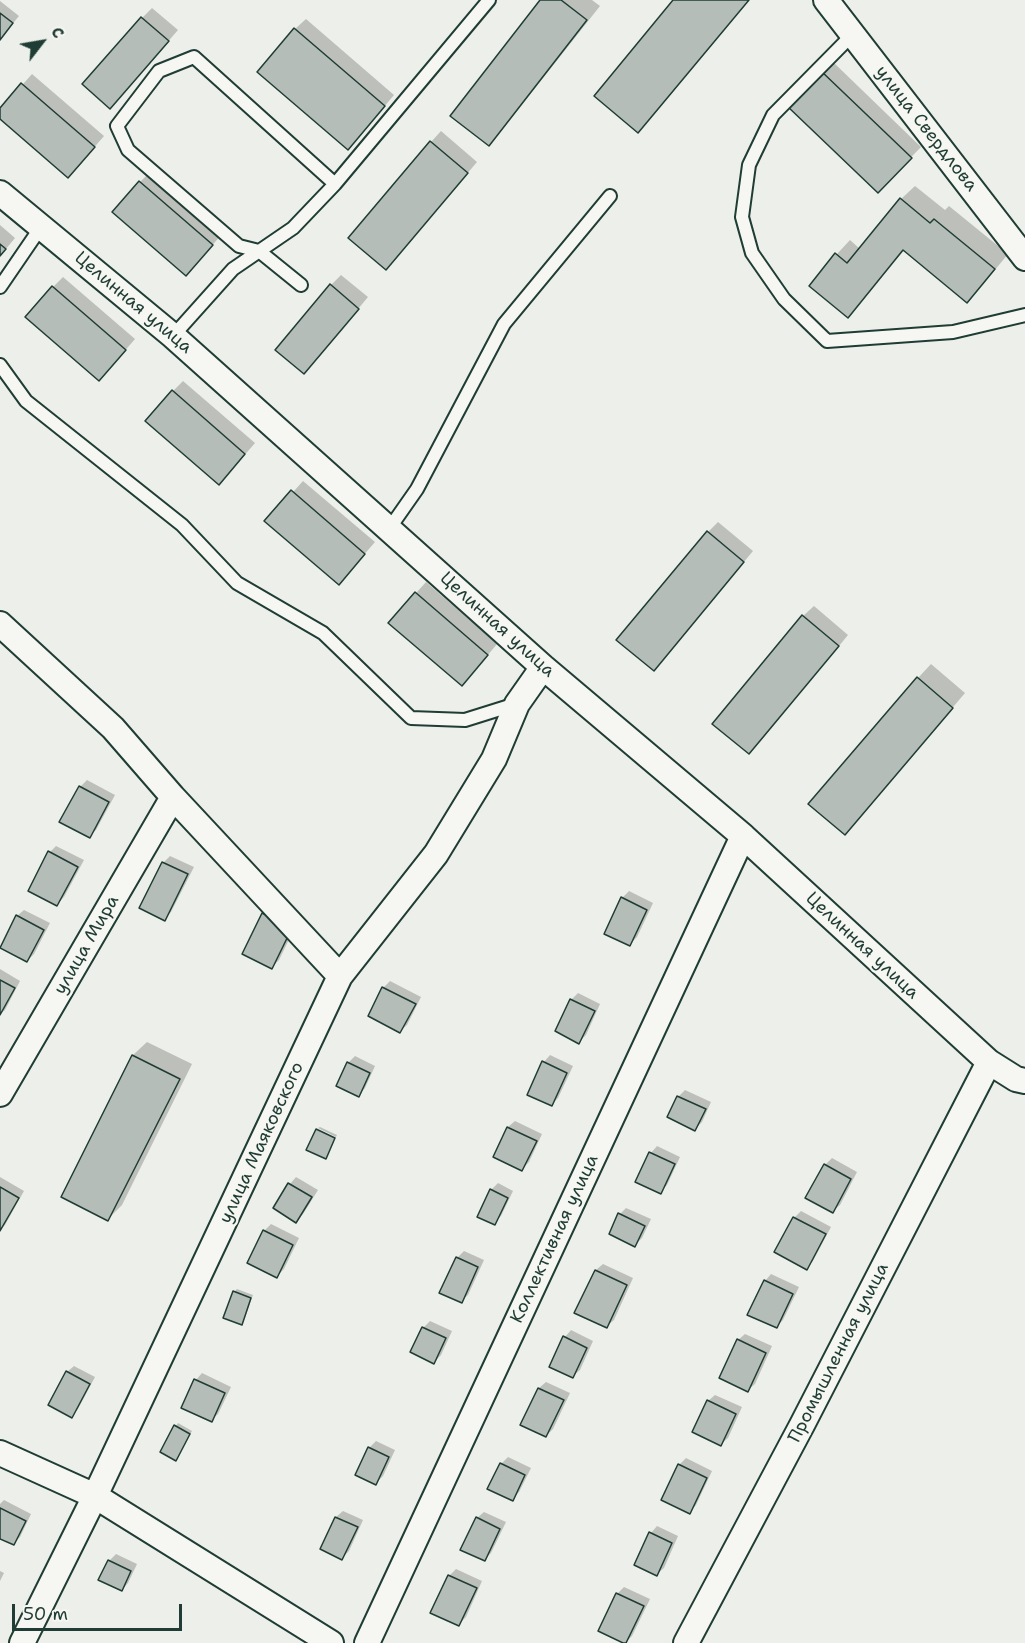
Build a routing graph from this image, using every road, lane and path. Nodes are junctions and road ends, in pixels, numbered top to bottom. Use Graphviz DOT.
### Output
graph roads {
  1 [pos="489,0"];
  2 [pos="826,0"];
  3 [pos="853,34"];
  4 [pos="335,184"];
  5 [pos="0,193"];
  6 [pos="610,196"];
  7 [pos="41,227"];
  8 [pos="259,251"];
  9 [pos="1025,258"];
  10 [pos="301,285"];
  11 [pos="0,287"];
  12 [pos="1025,315"];
  13 [pos="173,336"];
  14 [pos="0,365"];
  15 [pos="389,529"];
  16 [pos="0,624"];
  17 [pos="543,667"];
  18 [pos="517,704"];
  19 [pos="173,796"];
  20 [pos="743,836"];
  21 [pos="340,976"];
  22 [pos="989,1062"];
  23 [pos="1025,1081"];
  24 [pos="0,1094"];
  25 [pos="0,1453"];
  26 [pos="95,1496"];
  27 [pos="21,1643"];
  28 [pos="331,1643"];
  29 [pos="368,1643"];
  30 [pos="686,1643"];
  1 -- 4 [label="lane"];
  2 -- 3 [label="street, улица Свердлова"];
  3 -- 9 [label="street, улица Свердлова"];
  3 -- 12 [label="lane"];
  4 -- 8 [label="lane"];
  4 -- 8 [label="lane"];
  5 -- 7 [label="street, Целинная улица"];
  6 -- 15 [label="lane"];
  7 -- 11 [label="lane"];
  7 -- 13 [label="street, Целинная улица"];
  8 -- 10 [label="lane"];
  8 -- 13 [label="lane"];
  13 -- 15 [label="street, Целинная улица"];
  14 -- 18 [label="lane"];
  15 -- 17 [label="street, Целинная улица"];
  16 -- 19 [label="street"];
  17 -- 18 [label="street, улица Маяковского"];
  17 -- 20 [label="street, Целинная улица"];
  18 -- 21 [label="street, улица Маяковского"];
  19 -- 21 [label="street"];
  19 -- 24 [label="street, улица Мира"];
  20 -- 22 [label="street, Целинная улица"];
  20 -- 29 [label="street, Коллективная улица"];
  21 -- 26 [label="street, улица Маяковского"];
  22 -- 23 [label="street, Целинная улица"];
  22 -- 30 [label="street, Промышленная улица"];
  25 -- 26 [label="street"];
  26 -- 27 [label="street, улица Маяковского"];
  26 -- 28 [label="street"];
}
